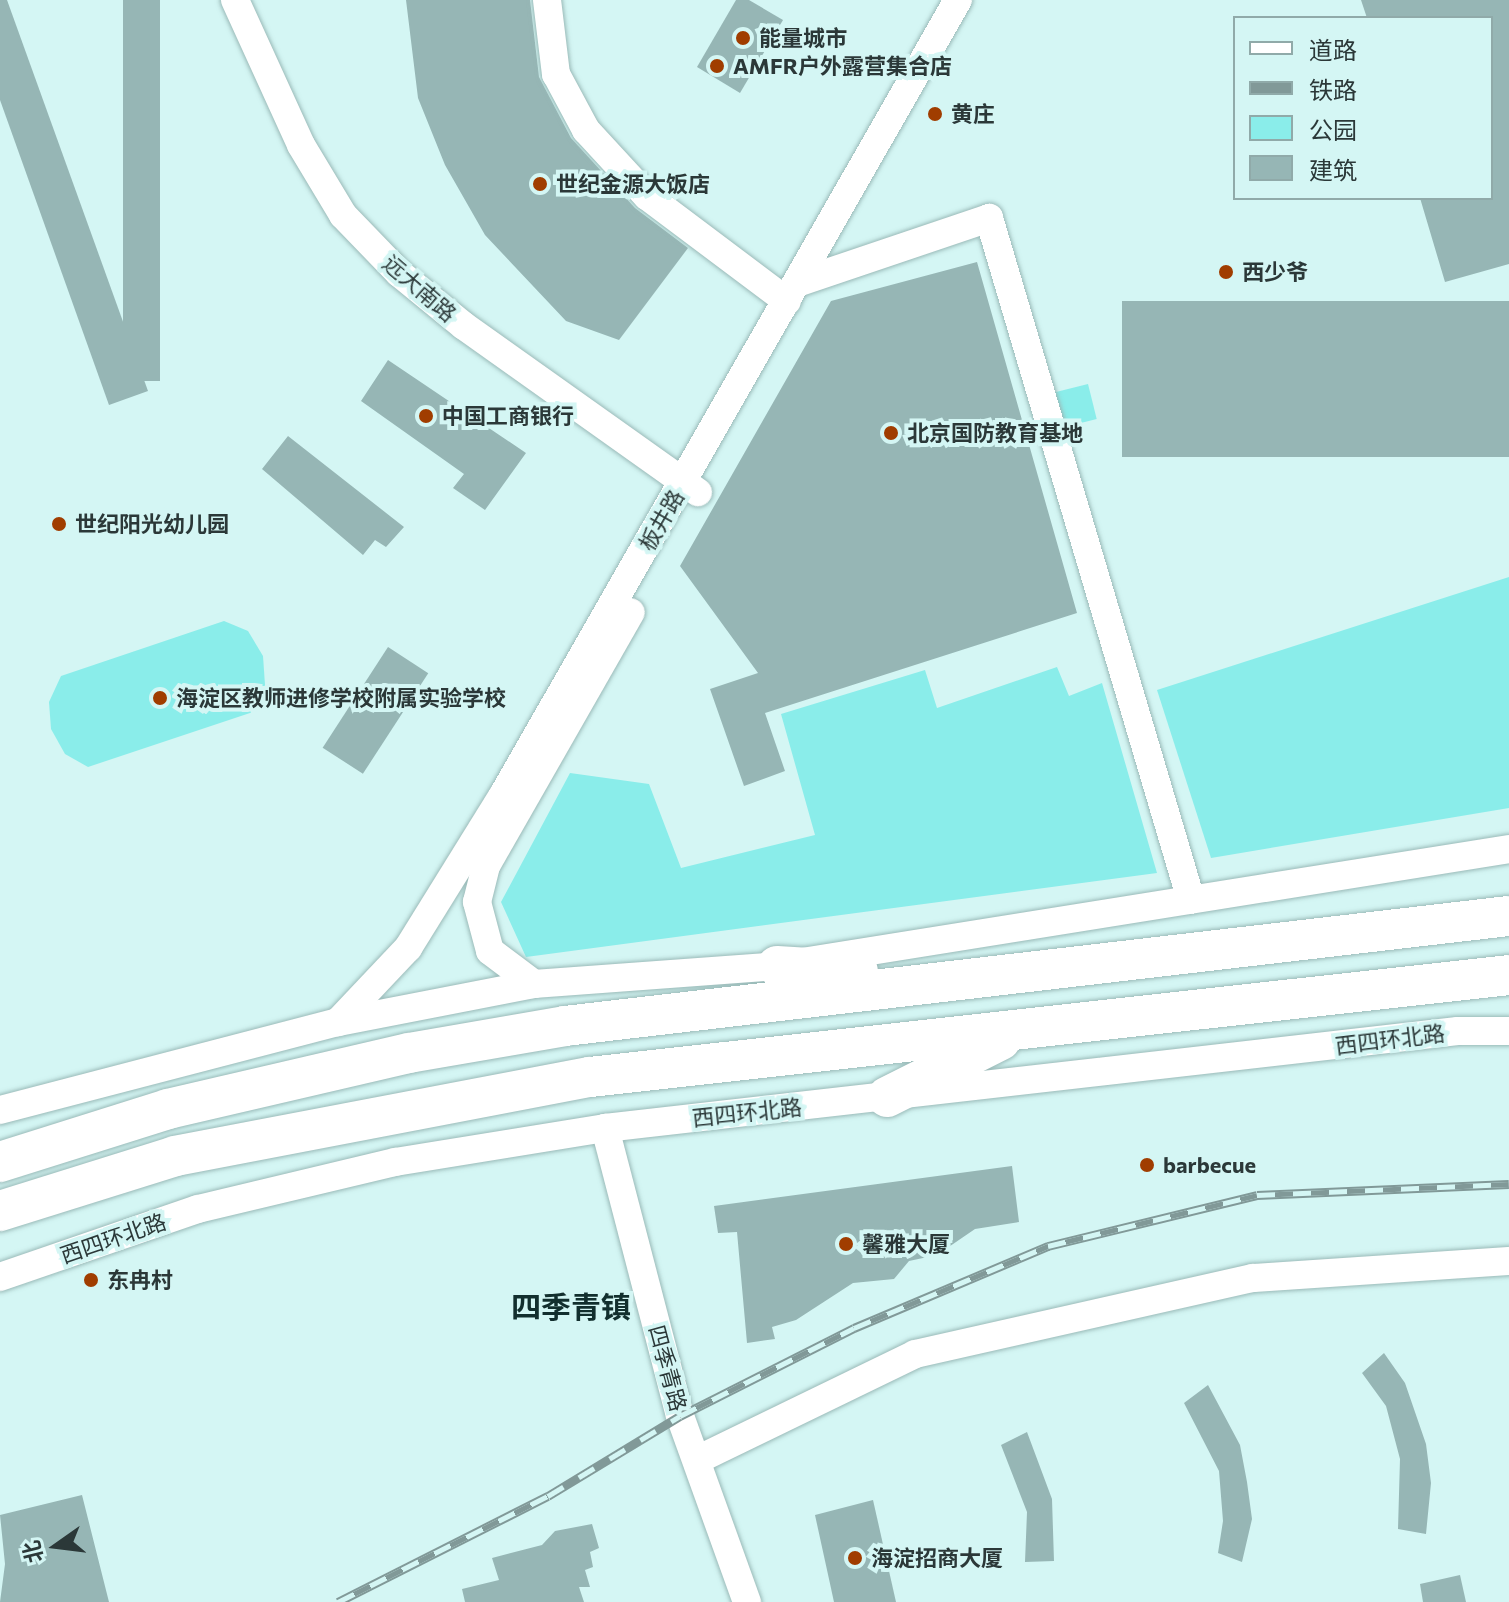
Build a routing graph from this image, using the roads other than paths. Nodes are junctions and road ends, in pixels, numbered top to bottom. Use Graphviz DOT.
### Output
graph roads {
  1 [pos="235,0"];
  2 [pos="547,0"];
  3 [pos="958,0"];
  4 [pos="979,0"];
  5 [pos="802,287"];
  6 [pos="691,487"];
  7 [pos="1509,849"];
  8 [pos="1191,900"];
  9 [pos="1501,915"];
  10 [pos="777,966"];
  11 [pos="1509,975"];
  12 [pos="958,978"];
  13 [pos="1466,981"];
  14 [pos="534,984"];
  15 [pos="1509,985"];
  16 [pos="338,1022"];
  17 [pos="1029,1026"];
  18 [pos="1509,1031"];
  19 [pos="887,1097"];
  20 [pos="0,1110"];
  21 [pos="605,1128"];
  22 [pos="0,1162"];
  23 [pos="0,1211"];
  24 [pos="1509,1261"];
  25 [pos="0,1277"];
  26 [pos="699,1459"];
  27 [pos="747,1602"];
  1 -- 6 [label="street, 远大南路"];
  2 -- 5 [label="street"];
  3 -- 5 [label="street, 板井路"];
  4 -- 5 [label="street"];
  5 -- 6 [label="street"];
  5 -- 6 [label="street, 板井路"];
  5 -- 8 [label="street"];
  6 -- 14 [label="street"];
  6 -- 16 [label="street, 板井路"];
  7 -- 8 [label="street"];
  8 -- 10 [label="street"];
  9 -- 12 [label="highway"];
  10 -- 12 [label="highway"];
  10 -- 14 [label="street"];
  11 -- 13 [label="highway"];
  12 -- 22 [label="highway"];
  13 -- 15 [label="highway"];
  13 -- 17 [label="highway"];
  14 -- 16 [label="street"];
  16 -- 20 [label="street"];
  17 -- 19 [label="highway"];
  17 -- 23 [label="highway"];
  18 -- 19 [label="street, 西四环北路"];
  19 -- 21 [label="street, 西四环北路"];
  21 -- 25 [label="street, 西四环北路"];
  21 -- 26 [label="street, 四季青路"];
  24 -- 26 [label="street"];
  26 -- 27 [label="street, 四季青路"];
}
